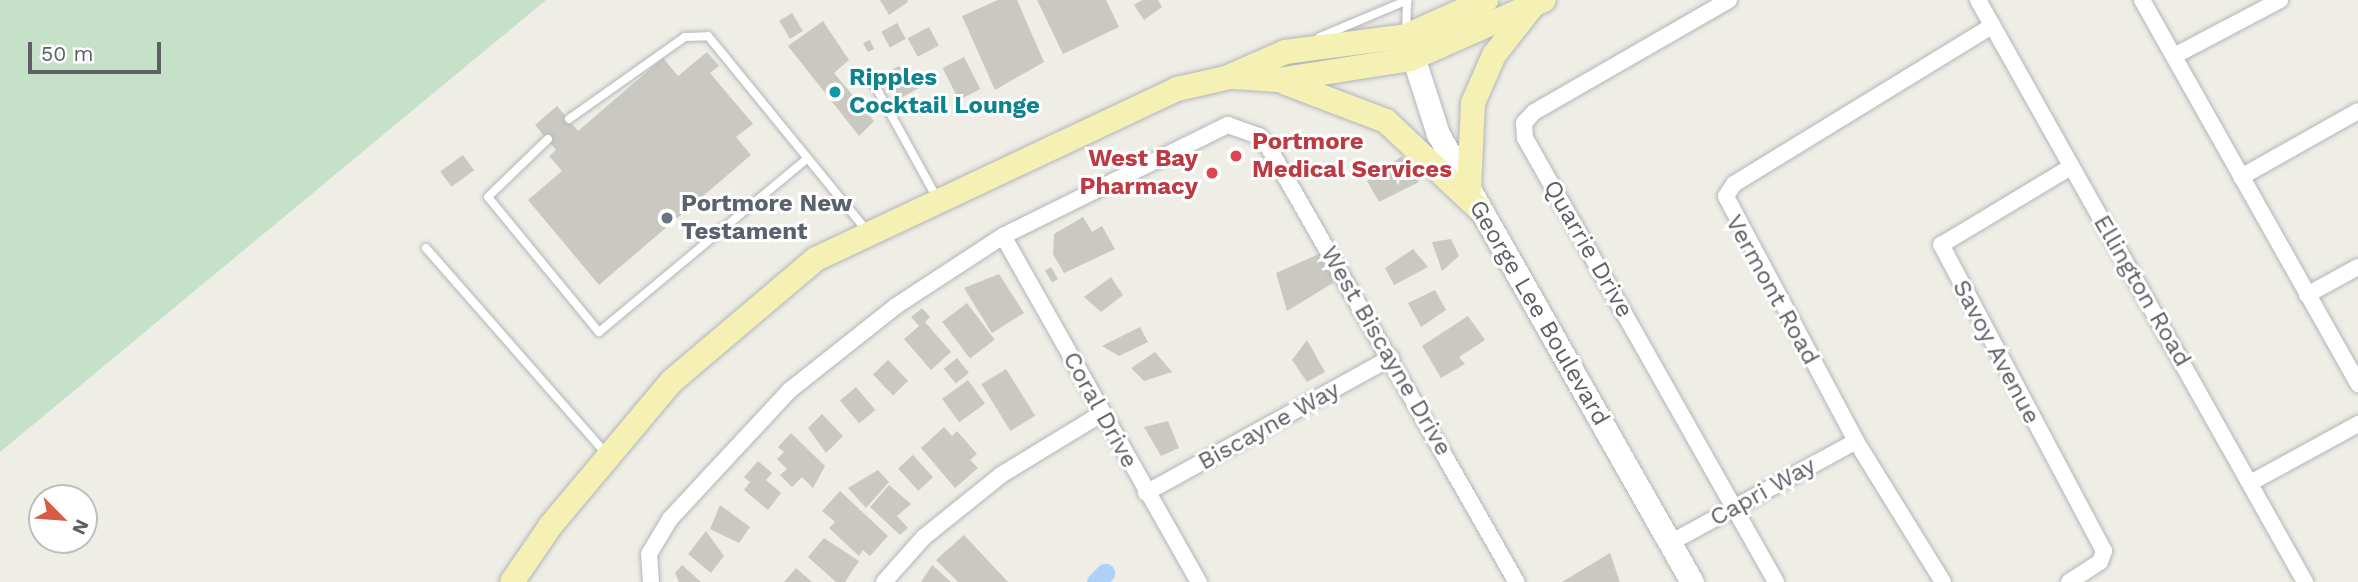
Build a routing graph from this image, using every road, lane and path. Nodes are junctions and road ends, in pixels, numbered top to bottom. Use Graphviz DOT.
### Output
graph roads {
  1 [pos="1407,0"];
  2 [pos="1486,0"];
  3 [pos="1729,0"];
  4 [pos="1978,0"];
  5 [pos="2142,0"];
  6 [pos="2280,0"];
  7 [pos="1539,3"];
  8 [pos="1992,26"];
  9 [pos="1409,48"];
  10 [pos="1285,52"];
  11 [pos="2174,57"];
  12 [pos="868,73"];
  13 [pos="1226,78"];
  14 [pos="1278,80"];
  15 [pos="2358,111"];
  16 [pos="569,119"];
  17 [pos="548,139"];
  18 [pos="807,159"];
  19 [pos="2071,166"];
  20 [pos="2241,177"];
  21 [pos="937,198"];
  22 [pos="1474,200"];
  23 [pos="867,231"];
  24 [pos="1003,236"];
  25 [pos="426,248"];
  26 [pos="2358,267"];
  27 [pos="2308,295"];
  28 [pos="1391,358"];
  29 [pos="2358,384"];
  30 [pos="1101,414"];
  31 [pos="2358,424"];
  32 [pos="1856,442"];
  33 [pos="607,455"];
  34 [pos="2252,482"];
  35 [pos="1146,493"];
  36 [pos="1734,508"];
  37 [pos="1670,543"];
  38 [pos="512,582"];
  39 [pos="651,582"];
  40 [pos="884,582"];
  41 [pos="1199,582"];
  42 [pos="1517,582"];
  43 [pos="1692,582"];
  44 [pos="1776,582"];
  45 [pos="1943,582"];
  46 [pos="2070,582"];
  47 [pos="2305,582"];
  1 -- 9 [label="lane"];
  1 -- 10 [label="lane"];
  2 -- 9 [label="main road"];
  3 -- 36 [label="street, Quarrie Drive"];
  4 -- 8 [label="street, Ellington Road"];
  5 -- 11 [label="street"];
  6 -- 11 [label="street"];
  7 -- 9 [label="main road"];
  7 -- 22 [label="main road"];
  8 -- 19 [label="street, Ellington Road"];
  8 -- 32 [label="street, Vermont Road"];
  9 -- 10 [label="main road"];
  9 -- 14 [label="main road"];
  9 -- 22 [label="main road, George Lee Boulevard"];
  10 -- 13 [label="main road"];
  11 -- 20 [label="street"];
  12 -- 21 [label="lane"];
  13 -- 14 [label="main road"];
  13 -- 21 [label="main road"];
  14 -- 22 [label="main road"];
  15 -- 20 [label="street"];
  16 -- 18 [label="lane"];
  17 -- 18 [label="lane"];
  18 -- 23 [label="lane"];
  19 -- 34 [label="street, Ellington Road"];
  19 -- 46 [label="street, Savoy Avenue"];
  20 -- 27 [label="street"];
  21 -- 23 [label="main road"];
  22 -- 37 [label="main road, George Lee Boulevard"];
  23 -- 33 [label="main road"];
  24 -- 28 [label="street, West Biscayne Drive"];
  24 -- 30 [label="street, Coral Drive"];
  24 -- 39 [label="street"];
  25 -- 33 [label="lane"];
  26 -- 27 [label="street"];
  27 -- 29 [label="street"];
  28 -- 35 [label="street, Biscayne Way"];
  28 -- 42 [label="street, West Biscayne Drive"];
  30 -- 35 [label="street, Coral Drive"];
  30 -- 40 [label="street"];
  31 -- 34 [label="street"];
  32 -- 36 [label="street, Capri Way"];
  32 -- 45 [label="street, Vermont Road"];
  33 -- 38 [label="main road"];
  34 -- 47 [label="street, Ellington Road"];
  35 -- 41 [label="street, Coral Drive"];
  36 -- 37 [label="street, Capri Way"];
  36 -- 44 [label="street, Quarrie Drive"];
  37 -- 43 [label="main road, George Lee Boulevard"];
}
